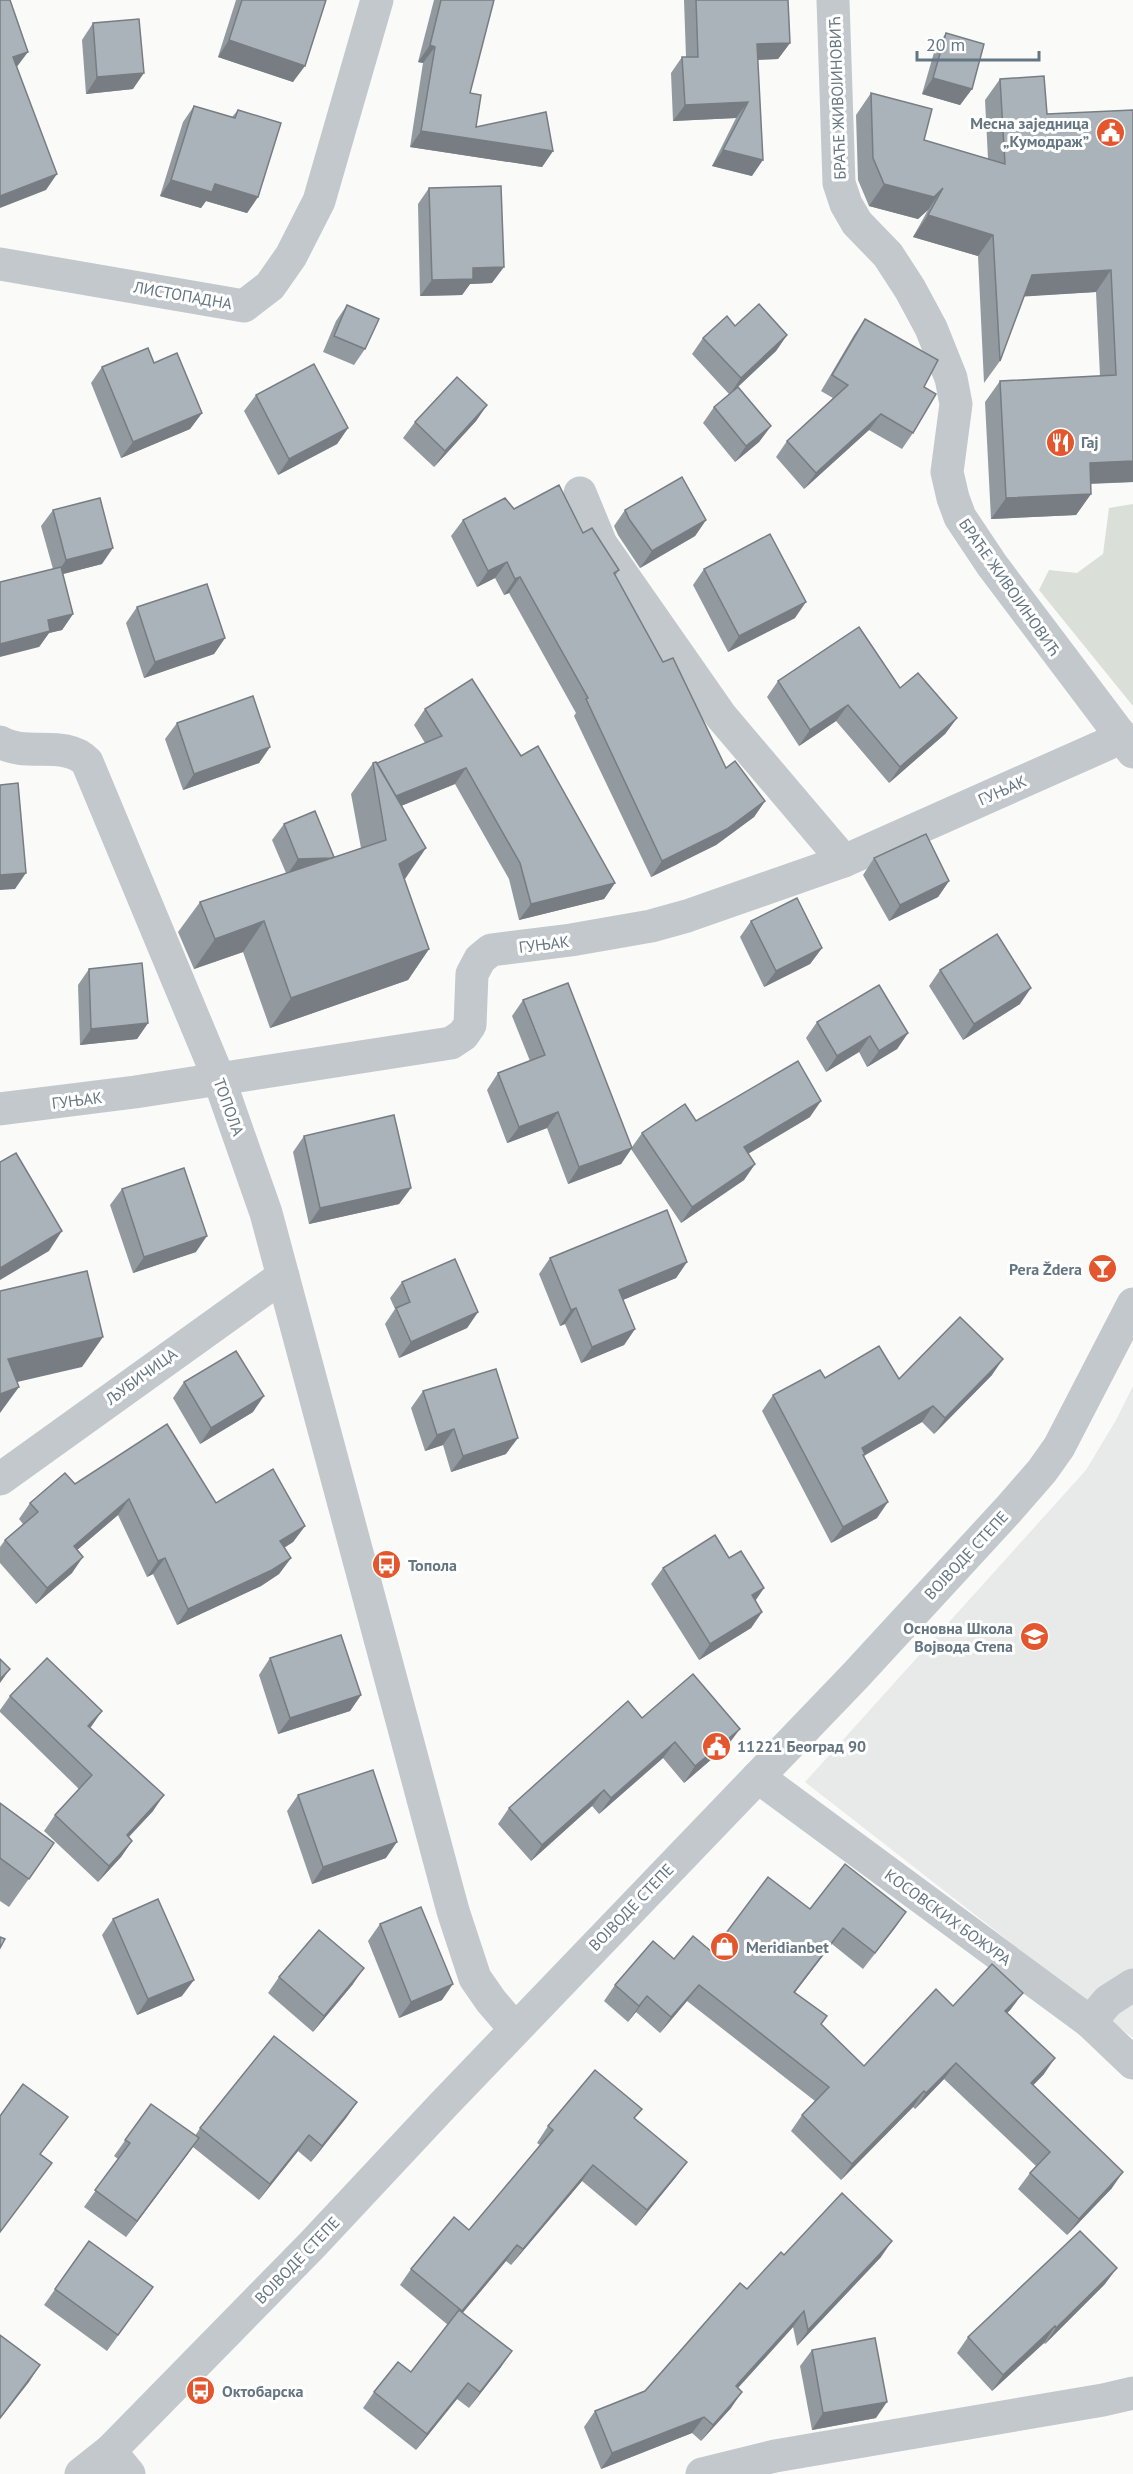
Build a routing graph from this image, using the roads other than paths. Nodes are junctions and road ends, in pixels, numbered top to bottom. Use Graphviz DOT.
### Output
graph roads {
  1 [pos="377,0"];
  2 [pos="833,0"];
  3 [pos="0,264"];
  4 [pos="580,493"];
  5 [pos="0,742"];
  6 [pos="1128,744"];
  7 [pos="844,861"];
  8 [pos="219,1079"];
  9 [pos="0,1109"];
  10 [pos="283,1276"];
  11 [pos="1133,1304"];
  12 [pos="0,1479"];
  13 [pos="758,1777"];
  14 [pos="1133,1985"];
  15 [pos="1090,2022"];
  16 [pos="515,2029"];
  17 [pos="1133,2063"];
  18 [pos="1133,2393"];
  19 [pos="119,2463"];
  20 [pos="81,2474"];
  21 [pos="702,2474"];
  1 -- 3 [label="street, ЛИСТОПАДНА"];
  2 -- 6 [label="street, БРАЋЕ ЖИВОЈИНОВИЋ"];
  4 -- 7 [label="street"];
  5 -- 8 [label="street, ТОПОЛА"];
  6 -- 7 [label="street, ГУЊАК"];
  7 -- 8 [label="street, ГУЊАК"];
  8 -- 9 [label="street, ГУЊАК"];
  8 -- 10 [label="street, ТОПОЛА"];
  10 -- 12 [label="street, ЉУБИЧИЦА"];
  10 -- 16 [label="street, ТОПОЛА"];
  11 -- 13 [label="street, ВОЈВОДЕ СТЕПЕ"];
  13 -- 15 [label="street, КОСОВСКИХ БОЖУРА"];
  13 -- 16 [label="street, ВОЈВОДЕ СТЕПЕ"];
  14 -- 15 [label="street"];
  15 -- 17 [label="street, КОСОВСКИХ БОЖУРА"];
  16 -- 19 [label="street, ВОЈВОДЕ СТЕПЕ"];
  18 -- 21 [label="street"];
  19 -- 20 [label="street, ВОЈВОДЕ СТЕПЕ"];
}
